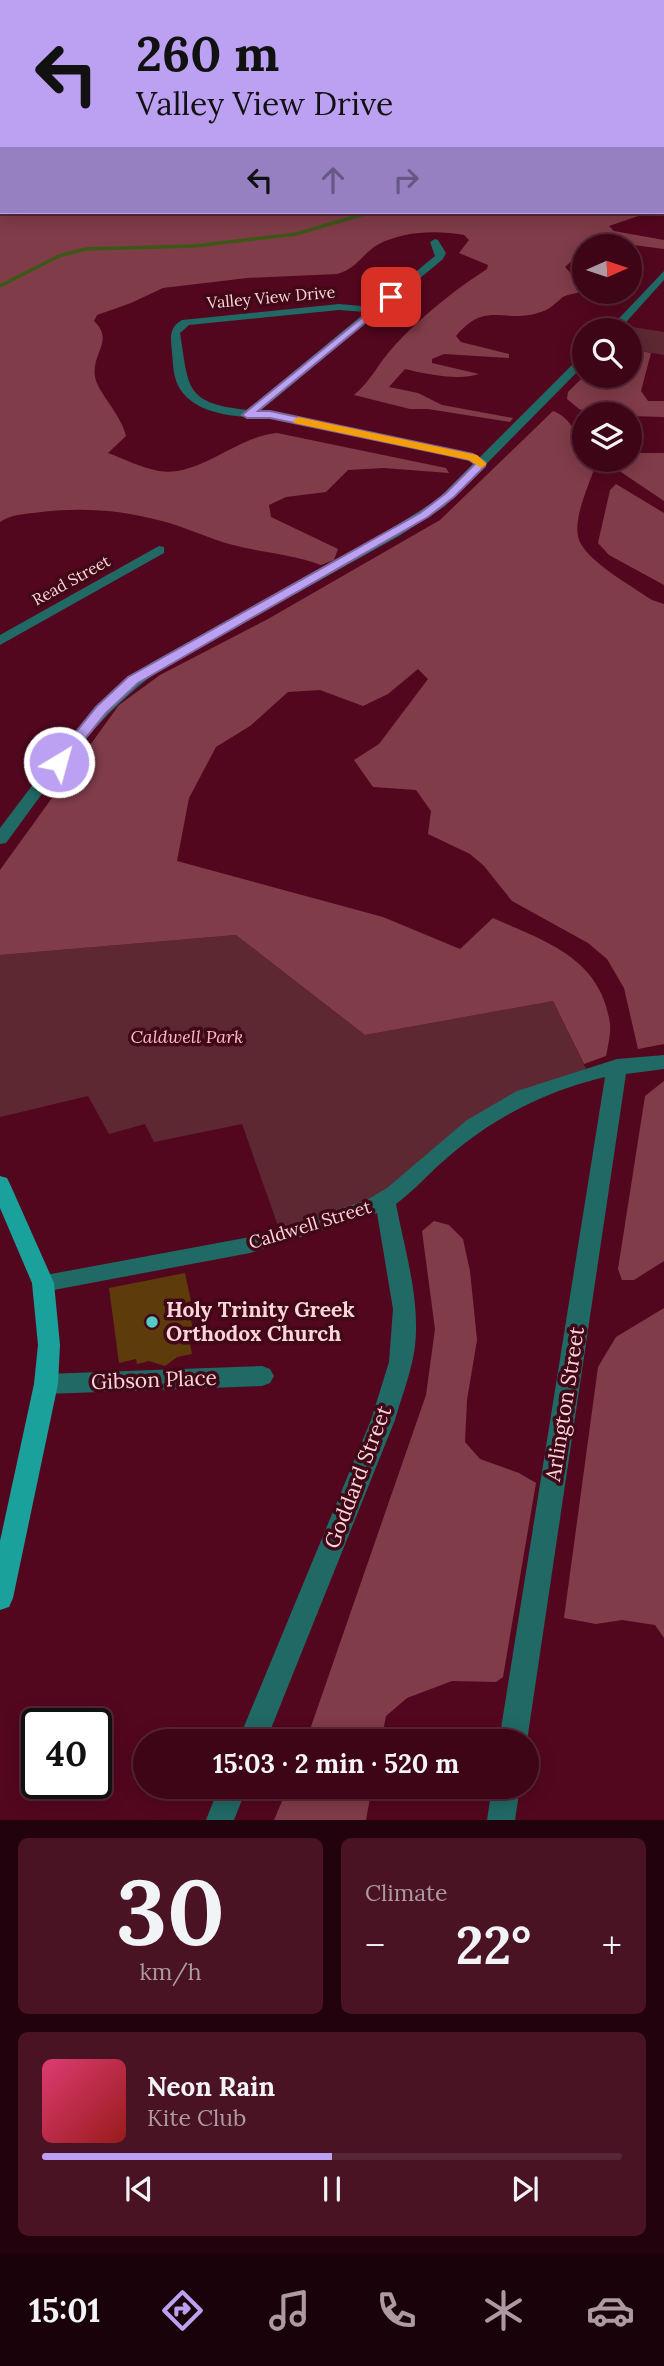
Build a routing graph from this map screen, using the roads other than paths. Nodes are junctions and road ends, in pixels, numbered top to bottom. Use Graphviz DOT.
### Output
graph roads {
  1 [pos="435,242"];
  2 [pos="664,274"];
  3 [pos="374,310"];
  4 [pos="624,318"];
  5 [pos="572,371"];
  6 [pos="247,415"];
  7 [pos="481,464"];
  8 [pos="159,550"];
  9 [pos="0,641"];
  10 [pos="0,839"];
  11 [pos="664,1062"];
  12 [pos="617,1066"];
  13 [pos="0,1184"];
  14 [pos="385,1202"];
  15 [pos="43,1283"];
  16 [pos="262,1376"];
  17 [pos="46,1384"];
  18 [pos="0,1598"];
  19 [pos="257,1729"];
  20 [pos="515,1729"];
  21 [pos="228,1799"];
  22 [pos="504,1799"];
  23 [pos="220,1820"];
  24 [pos="501,1820"];
  1 -- 3 [label="street"];
  2 -- 4 [label="street"];
  3 -- 6 [label="street"];
  3 -- 6 [label="street, Valley View Drive"];
  5 -- 7 [label="street"];
  6 -- 7 [label="street, Valley View Drive"];
  7 -- 10 [label="street"];
  8 -- 9 [label="street, Read Street"];
  11 -- 12 [label="street, Caldwell Street"];
  12 -- 14 [label="street, Caldwell Street"];
  12 -- 20 [label="street, Arlington Street"];
  13 -- 15 [label="main road"];
  14 -- 15 [label="street, Caldwell Street"];
  14 -- 19 [label="street, Goddard Street"];
  15 -- 17 [label="main road"];
  16 -- 17 [label="street, Gibson Place"];
  17 -- 18 [label="main road"];
  21 -- 23 [label="street"];
  22 -- 24 [label="street"];
}
